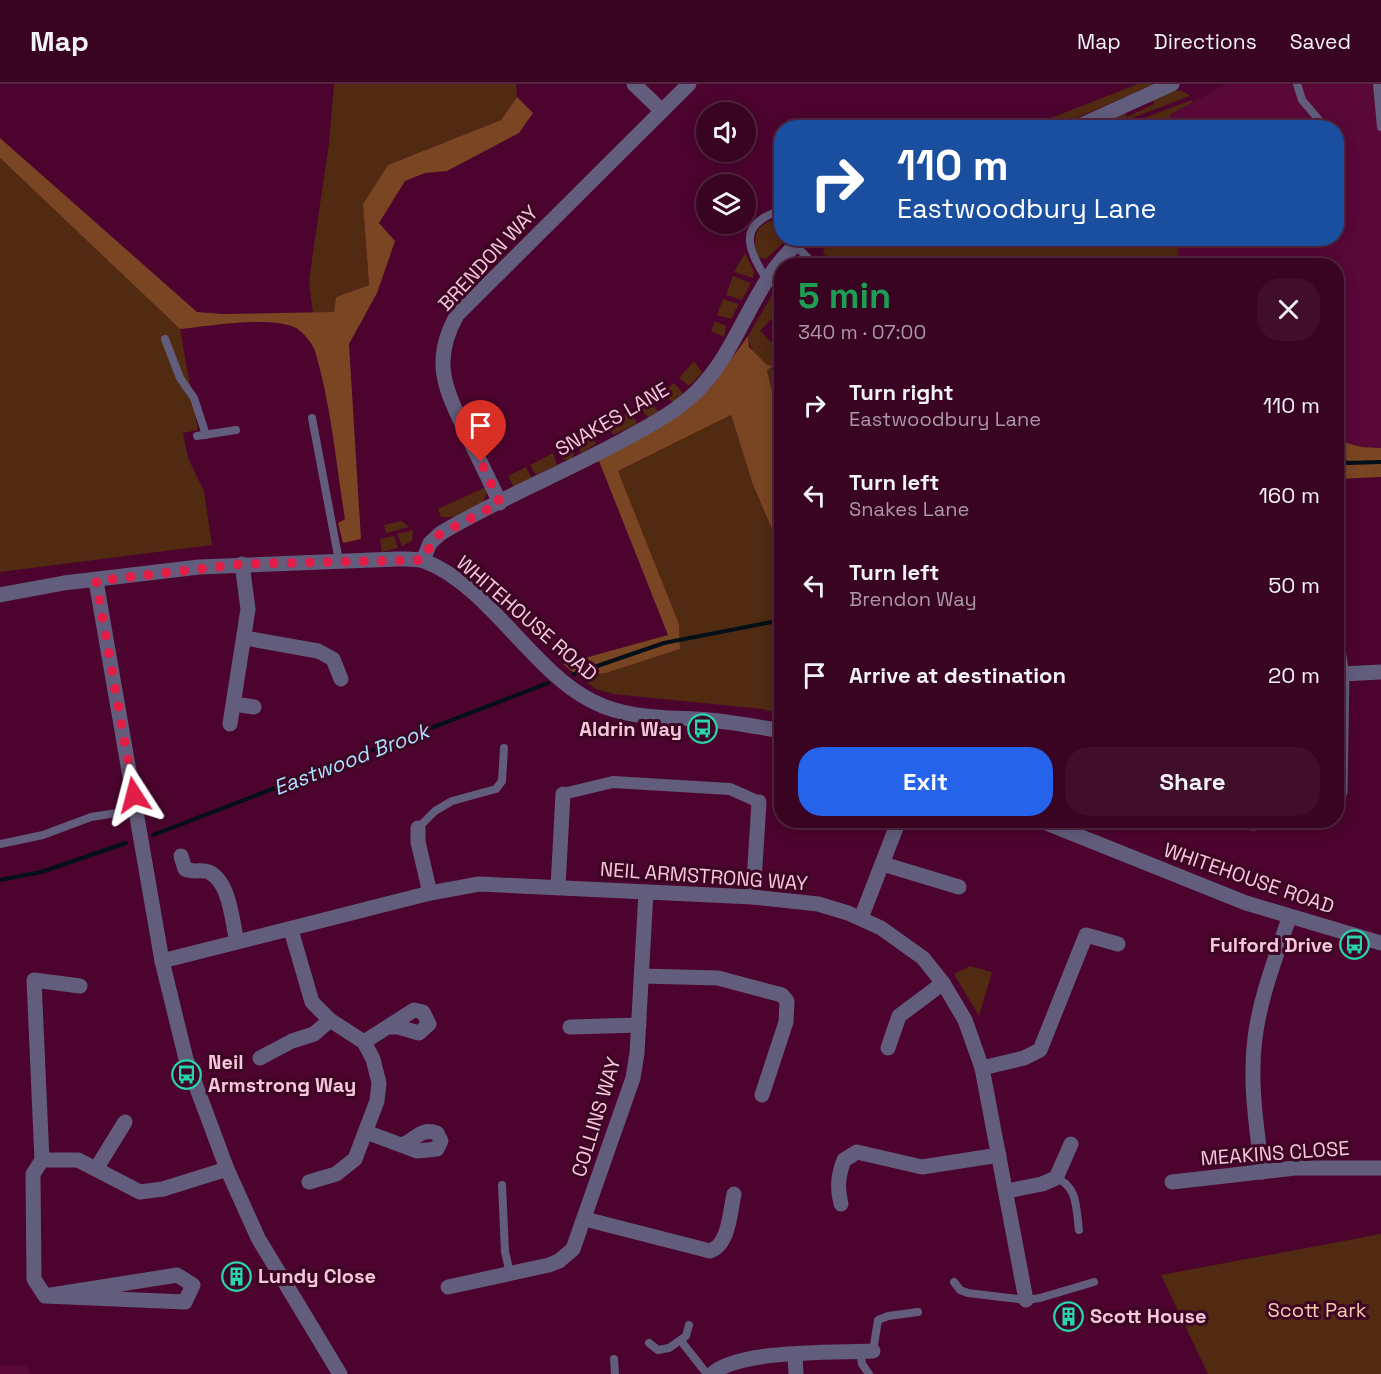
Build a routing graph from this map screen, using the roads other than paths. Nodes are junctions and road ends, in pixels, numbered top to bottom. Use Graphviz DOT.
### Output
graph roads {
  1 [pos="634,84"];
  2 [pos="689,84"];
  3 [pos="1172,84"];
  4 [pos="1298,84"];
  5 [pos="1377,84"];
  6 [pos="662,111"];
  7 [pos="1093,120"];
  8 [pos="1319,120"];
  9 [pos="1381,127"];
  10 [pos="774,213"];
  11 [pos="795,246"];
  12 [pos="784,258"];
  13 [pos="774,269"];
  14 [pos="766,278"];
  15 [pos="165,339"];
  16 [pos="312,418"];
  17 [pos="236,430"];
  18 [pos="500,503"];
  19 [pos="423,560"];
  20 [pos="339,561"];
  21 [pos="242,564"];
  22 [pos="96,581"];
  23 [pos="0,595"];
  24 [pos="245,638"];
  25 [pos="1381,672"];
  26 [pos="1344,674"];
  27 [pos="340,679"];
  28 [pos="234,704"];
  29 [pos="254,707"];
  30 [pos="230,724"];
  31 [pos="774,729"];
  32 [pos="504,748"];
  33 [pos="563,794"];
  34 [pos="759,802"];
  35 [pos="136,810"];
  36 [pos="418,828"];
  37 [pos="896,828"];
  38 [pos="1059,828"];
  39 [pos="0,844"];
  40 [pos="181,855"];
  41 [pos="884,864"];
  42 [pos="558,887"];
  43 [pos="958,887"];
  44 [pos="430,892"];
  45 [pos="646,892"];
  46 [pos="753,897"];
  47 [pos="861,918"];
  48 [pos="1289,918"];
  49 [pos="291,930"];
  50 [pos="237,942"];
  51 [pos="1381,943"];
  52 [pos="1118,944"];
  53 [pos="162,961"];
  54 [pos="642,976"];
  55 [pos="943,983"];
  56 [pos="80,986"];
  57 [pos="330,1020"];
  58 [pos="639,1025"];
  59 [pos="570,1026"];
  60 [pos="388,1027"];
  61 [pos="364,1042"];
  62 [pos="888,1048"];
  63 [pos="260,1058"];
  64 [pos="982,1068"];
  65 [pos="762,1095"];
  66 [pos="125,1122"];
  67 [pos="366,1132"];
  68 [pos="1071,1144"];
  69 [pos="401,1145"];
  70 [pos="999,1155"];
  71 [pos="42,1160"];
  72 [pos="1381,1168"];
  73 [pos="96,1169"];
  74 [pos="227,1169"];
  75 [pos="1262,1172"];
  76 [pos="1056,1178"];
  77 [pos="309,1182"];
  78 [pos="1172,1182"];
  79 [pos="502,1185"];
  80 [pos="1007,1191"];
  81 [pos="734,1194"];
  82 [pos="842,1204"];
  83 [pos="585,1219"];
  84 [pos="1079,1230"];
  85 [pos="510,1274"];
  86 [pos="954,1282"];
  87 [pos="1094,1282"];
  88 [pos="448,1287"];
  89 [pos="45,1296"];
  90 [pos="1026,1300"];
  91 [pos="918,1311"];
  92 [pos="689,1325"];
  93 [pos="681,1341"];
  94 [pos="648,1343"];
  95 [pos="867,1352"];
  96 [pos="795,1354"];
  97 [pos="614,1359"];
  98 [pos="340,1374"];
  99 [pos="615,1374"];
  100 [pos="707,1374"];
  101 [pos="712,1374"];
  102 [pos="796,1374"];
  103 [pos="869,1374"];
  1 -- 6 [label="street"];
  2 -- 6 [label="street, BRENDON WAY"];
  3 -- 7 [label="street"];
  4 -- 8 [label="lane"];
  5 -- 9 [label="lane"];
  6 -- 18 [label="street, BRENDON WAY"];
  10 -- 14 [label="lane"];
  11 -- 12 [label="street, SNAKES LANE"];
  13 -- 14 [label="street, SNAKES LANE"];
  14 -- 18 [label="street, SNAKES LANE"];
  15 -- 17 [label="lane"];
  16 -- 20 [label="lane"];
  18 -- 19 [label="street, SNAKES LANE"];
  19 -- 20 [label="street"];
  19 -- 31 [label="street, WHITEHOUSE ROAD"];
  20 -- 21 [label="street"];
  21 -- 22 [label="street"];
  21 -- 24 [label="street"];
  22 -- 23 [label="street"];
  22 -- 35 [label="street"];
  24 -- 27 [label="street"];
  24 -- 28 [label="street"];
  25 -- 26 [label="street"];
  28 -- 29 [label="street"];
  28 -- 30 [label="street"];
  32 -- 36 [label="lane"];
  33 -- 34 [label="street"];
  33 -- 42 [label="street"];
  34 -- 46 [label="street"];
  35 -- 39 [label="lane"];
  35 -- 53 [label="street"];
  36 -- 44 [label="street"];
  37 -- 41 [label="street"];
  38 -- 48 [label="street, WHITEHOUSE ROAD"];
  40 -- 50 [label="street"];
  41 -- 43 [label="street"];
  41 -- 47 [label="street"];
  42 -- 44 [label="street, NEIL ARMSTRONG WAY"];
  42 -- 45 [label="street, NEIL ARMSTRONG WAY"];
  44 -- 49 [label="street, NEIL ARMSTRONG WAY"];
  45 -- 46 [label="street, NEIL ARMSTRONG WAY"];
  45 -- 54 [label="street, COLLINS WAY"];
  46 -- 47 [label="street, NEIL ARMSTRONG WAY"];
  47 -- 55 [label="street, NEIL ARMSTRONG WAY"];
  48 -- 51 [label="street, WHITEHOUSE ROAD"];
  48 -- 75 [label="street"];
  49 -- 50 [label="street, NEIL ARMSTRONG WAY"];
  49 -- 57 [label="street"];
  50 -- 53 [label="street, NEIL ARMSTRONG WAY"];
  52 -- 64 [label="street"];
  53 -- 74 [label="street"];
  54 -- 58 [label="street, COLLINS WAY"];
  54 -- 65 [label="street"];
  55 -- 62 [label="street"];
  55 -- 64 [label="street, NEIL ARMSTRONG WAY"];
  56 -- 71 [label="street"];
  57 -- 61 [label="street"];
  57 -- 63 [label="street"];
  58 -- 59 [label="street, COLLINS WAY"];
  58 -- 83 [label="street, COLLINS WAY"];
  60 -- 61 [label="street"];
  61 -- 67 [label="street"];
  64 -- 70 [label="street, NEIL ARMSTRONG WAY"];
  66 -- 73 [label="street"];
  67 -- 69 [label="street"];
  67 -- 77 [label="street"];
  68 -- 76 [label="street"];
  70 -- 80 [label="street, NEIL ARMSTRONG WAY"];
  70 -- 82 [label="street"];
  71 -- 73 [label="street"];
  71 -- 89 [label="street"];
  72 -- 75 [label="street, MEAKINS CLOSE"];
  73 -- 74 [label="street"];
  74 -- 98 [label="street"];
  75 -- 78 [label="street, MEAKINS CLOSE"];
  76 -- 80 [label="street"];
  76 -- 84 [label="lane"];
  79 -- 85 [label="lane"];
  80 -- 90 [label="street, NEIL ARMSTRONG WAY"];
  81 -- 83 [label="street"];
  83 -- 85 [label="street, COLLINS WAY"];
  85 -- 88 [label="street, COLLINS WAY"];
  86 -- 90 [label="lane"];
  87 -- 90 [label="lane"];
  89 -- 89 [label="street"];
  91 -- 95 [label="lane"];
  92 -- 93 [label="lane"];
  93 -- 94 [label="lane"];
  93 -- 100 [label="lane"];
  95 -- 96 [label="street"];
  95 -- 103 [label="lane"];
  96 -- 101 [label="street"];
  96 -- 102 [label="street"];
  97 -- 99 [label="lane"];
}
